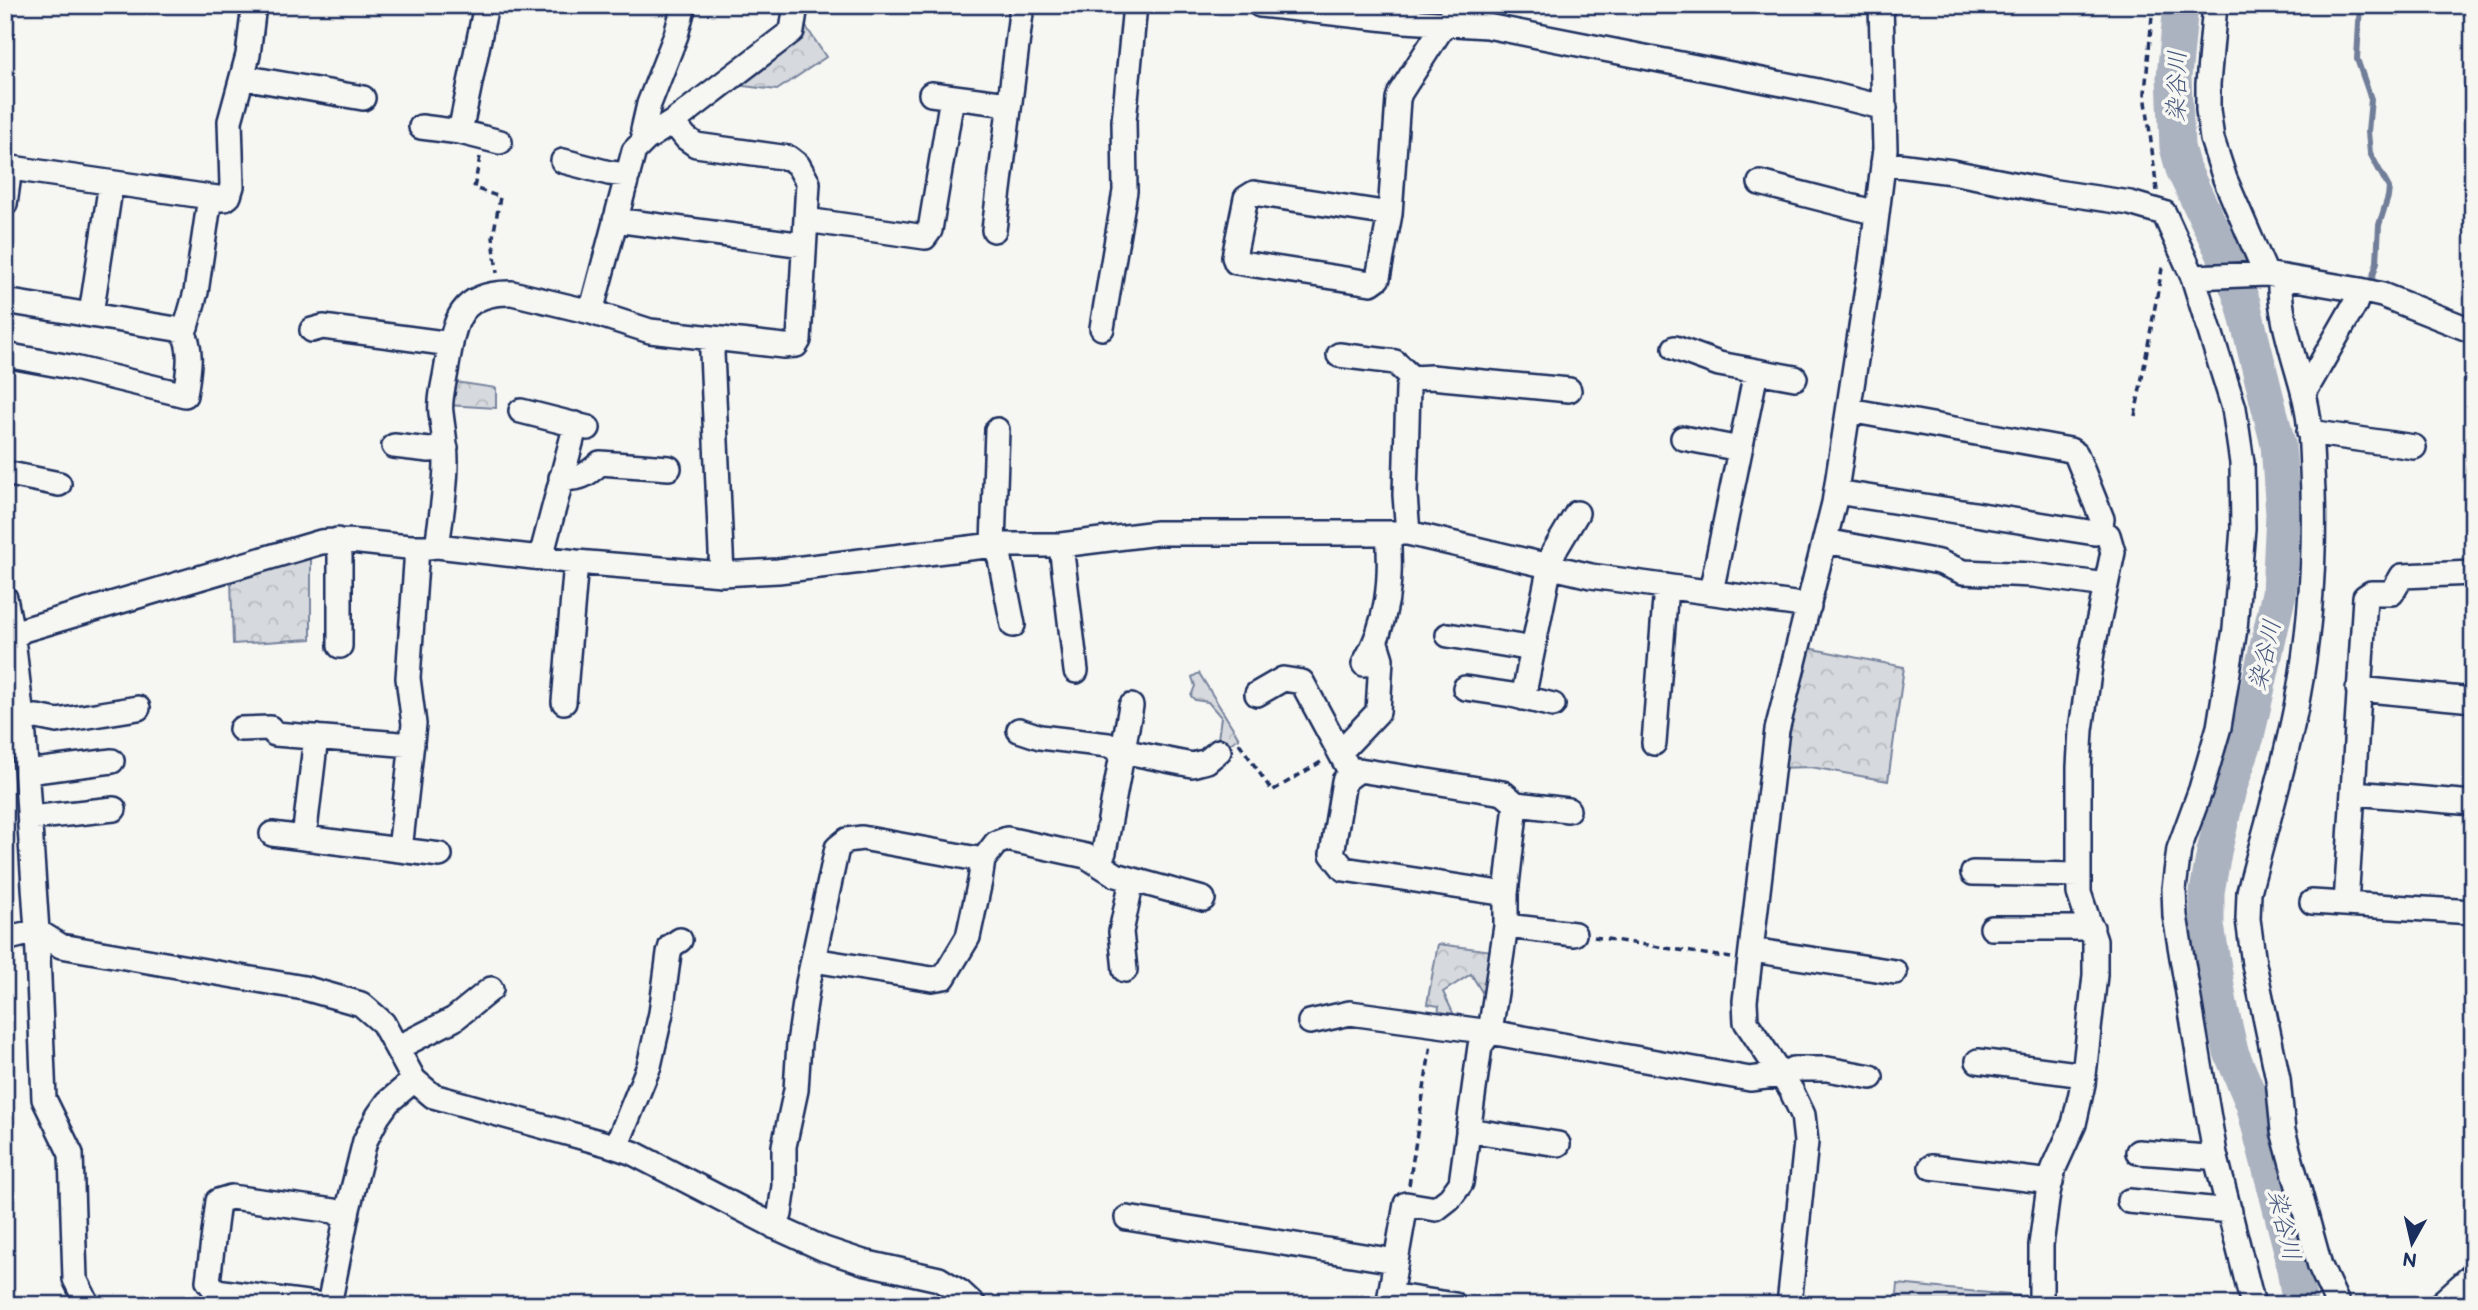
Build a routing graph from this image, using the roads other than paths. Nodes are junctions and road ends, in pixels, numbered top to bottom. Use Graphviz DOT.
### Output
graph roads {
  1 [pos="254,5"];
  2 [pos="486,5"];
  3 [pos="684,5"];
  4 [pos="796,5"];
  5 [pos="1023,5"];
  6 [pos="1135,5"];
  7 [pos="1260,5"];
  8 [pos="1881,5"];
  9 [pos="2215,5"];
  10 [pos="1449,14"];
  11 [pos="242,77"];
  12 [pos="363,98"];
  13 [pos="1008,104"];
  14 [pos="1885,108"];
  15 [pos="673,122"];
  16 [pos="421,127"];
  17 [pos="460,132"];
  18 [pos="646,139"];
  19 [pos="492,140"];
  20 [pos="563,161"];
  21 [pos="1883,163"];
  22 [pos="8,168"];
  23 [pos="628,175"];
  24 [pos="111,183"];
  25 [pos="1760,183"];
  26 [pos="210,197"];
  27 [pos="5,204"];
  28 [pos="1877,213"];
  29 [pos="1390,214"];
  30 [pos="615,219"];
  31 [pos="806,220"];
  32 [pos="994,230"];
  33 [pos="804,245"];
  34 [pos="2267,275"];
  35 [pos="2197,276"];
  36 [pos="2360,290"];
  37 [pos="5,301"];
  38 [pos="591,312"];
  39 [pos="91,314"];
  40 [pos="1102,328"];
  41 [pos="182,330"];
  42 [pos="312,330"];
  43 [pos="2473,331"];
  44 [pos="714,339"];
  45 [pos="451,344"];
  46 [pos="1675,348"];
  47 [pos="5,355"];
  48 [pos="1339,355"];
  49 [pos="1756,372"];
  50 [pos="1795,378"];
  51 [pos="1412,379"];
  52 [pos="1569,390"];
  53 [pos="2304,393"];
  54 [pos="1849,410"];
  55 [pos="521,411"];
  56 [pos="997,430"];
  57 [pos="2309,432"];
  58 [pos="1683,438"];
  59 [pos="394,446"];
  60 [pos="2414,447"];
  61 [pos="446,448"];
  62 [pos="1740,449"];
  63 [pos="669,468"];
  64 [pos="5,473"];
  65 [pos="562,478"];
  66 [pos="60,484"];
  67 [pos="1836,492"];
  68 [pos="1577,513"];
  69 [pos="2100,531"];
  70 [pos="1398,533"];
  71 [pos="337,540"];
  72 [pos="1825,541"];
  73 [pos="994,545"];
  74 [pos="1061,545"];
  75 [pos="427,548"];
  76 [pos="541,557"];
  77 [pos="576,562"];
  78 [pos="1549,568"];
  79 [pos="722,573"];
  80 [pos="2473,573"];
  81 [pos="2106,585"];
  82 [pos="1666,586"];
  83 [pos="1711,592"];
  84 [pos="5,600"];
  85 [pos="1809,606"];
  86 [pos="1013,625"];
  87 [pos="1448,635"];
  88 [pos="13,638"];
  89 [pos="1376,643"];
  90 [pos="340,646"];
  91 [pos="1533,649"];
  92 [pos="1364,664"];
  93 [pos="1076,671"];
  94 [pos="1465,688"];
  95 [pos="2358,689"];
  96 [pos="1257,694"];
  97 [pos="1523,698"];
  98 [pos="2473,700"];
  99 [pos="564,702"];
  100 [pos="1553,705"];
  101 [pos="1131,706"];
  102 [pos="138,708"];
  103 [pos="17,727"];
  104 [pos="240,729"];
  105 [pos="1019,730"];
  106 [pos="316,737"];
  107 [pos="1654,743"];
  108 [pos="412,745"];
  109 [pos="1228,745"];
  110 [pos="1122,751"];
  111 [pos="1341,751"];
  112 [pos="112,761"];
  113 [pos="27,772"];
  114 [pos="1352,775"];
  115 [pos="2354,793"];
  116 [pos="2473,803"];
  117 [pos="1517,804"];
  118 [pos="114,809"];
  119 [pos="1568,810"];
  120 [pos="30,818"];
  121 [pos="272,834"];
  122 [pos="304,838"];
  123 [pos="400,850"];
  124 [pos="440,855"];
  125 [pos="983,860"];
  126 [pos="1099,863"];
  127 [pos="1973,873"];
  128 [pos="2079,875"];
  129 [pos="1132,880"];
  130 [pos="1506,894"];
  131 [pos="1203,899"];
  132 [pos="2312,902"];
  133 [pos="2346,904"];
  134 [pos="2473,912"];
  135 [pos="1506,926"];
  136 [pos="1992,928"];
  137 [pos="2092,928"];
  138 [pos="37,931"];
  139 [pos="1574,934"];
  140 [pos="5,939"];
  141 [pos="680,940"];
  142 [pos="1751,956"];
  143 [pos="813,960"];
  144 [pos="1125,970"];
  145 [pos="1895,972"];
  146 [pos="491,989"];
  147 [pos="1310,1023"];
  148 [pos="1490,1032"];
  149 [pos="397,1048"];
  150 [pos="1978,1061"];
  151 [pos="1780,1074"];
  152 [pos="2084,1075"];
  153 [pos="1871,1077"];
  154 [pos="414,1080"];
  155 [pos="1468,1130"];
  156 [pos="1558,1144"];
  157 [pos="617,1147"];
  158 [pos="2138,1153"];
  159 [pos="2215,1154"];
  160 [pos="1931,1167"];
  161 [pos="2051,1182"];
  162 [pos="2129,1201"];
  163 [pos="2230,1211"];
  164 [pos="1126,1218"];
  165 [pos="346,1219"];
  166 [pos="775,1227"];
  167 [pos="1395,1261"];
  168 [pos="2473,1278"];
  169 [pos="238,1299"];
  170 [pos="1389,1300"];
  171 [pos="88,1304"];
  172 [pos="2445,1304"];
  173 [pos="322,1305"];
  174 [pos="329,1305"];
  175 [pos="974,1305"];
  176 [pos="1455,1305"];
  177 [pos="1789,1305"];
  178 [pos="2041,1305"];
  179 [pos="2253,1305"];
  180 [pos="2338,1305"];
  1 -- 11 [label="street"];
  2 -- 17 [label="street"];
  3 -- 18 [label="street"];
  4 -- 15 [label="street"];
  5 -- 13 [label="street"];
  6 -- 40 [label="street"];
  7 -- 10 [label="street"];
  8 -- 14 [label="street"];
  9 -- 34 [label="street"];
  10 -- 14 [label="street"];
  10 -- 29 [label="street"];
  11 -- 12 [label="street"];
  11 -- 26 [label="street"];
  13 -- 31 [label="street"];
  13 -- 32 [label="street"];
  14 -- 21 [label="street"];
  15 -- 18 [label="street"];
  15 -- 31 [label="street"];
  16 -- 17 [label="street"];
  17 -- 19 [label="street"];
  18 -- 23 [label="street"];
  20 -- 23 [label="street"];
  21 -- 28 [label="street"];
  21 -- 35 [label="street"];
  22 -- 24 [label="street"];
  22 -- 27 [label="street"];
  23 -- 30 [label="street"];
  24 -- 26 [label="street"];
  24 -- 39 [label="street"];
  25 -- 28 [label="street"];
  26 -- 41 [label="street"];
  28 -- 54 [label="street"];
  29 -- 29 [label="street"];
  30 -- 33 [label="street"];
  30 -- 38 [label="street"];
  31 -- 33 [label="street"];
  33 -- 44 [label="street"];
  34 -- 35 [label="street"];
  34 -- 36 [label="street"];
  34 -- 53 [label="street"];
  35 -- 159 [label="street"];
  36 -- 43 [label="street"];
  36 -- 53 [label="street"];
  37 -- 39 [label="street"];
  38 -- 44 [label="street"];
  38 -- 45 [label="street"];
  39 -- 41 [label="street"];
  41 -- 47 [label="street"];
  42 -- 45 [label="street"];
  44 -- 79 [label="street"];
  45 -- 61 [label="street"];
  46 -- 49 [label="street"];
  48 -- 51 [label="street"];
  49 -- 50 [label="street"];
  49 -- 62 [label="street"];
  51 -- 52 [label="street"];
  51 -- 70 [label="street"];
  53 -- 57 [label="street"];
  54 -- 67 [label="street"];
  54 -- 69 [label="street"];
  55 -- 65 [label="street"];
  56 -- 73 [label="street"];
  57 -- 60 [label="street"];
  57 -- 180 [label="street"];
  58 -- 62 [label="street"];
  59 -- 61 [label="street"];
  61 -- 75 [label="street"];
  62 -- 83 [label="street"];
  63 -- 65 [label="street"];
  64 -- 66 [label="street"];
  65 -- 76 [label="street"];
  67 -- 69 [label="street"];
  67 -- 72 [label="street"];
  68 -- 78 [label="street"];
  69 -- 81 [label="street"];
  70 -- 74 [label="street"];
  70 -- 78 [label="street"];
  70 -- 89 [label="street"];
  71 -- 75 [label="street"];
  71 -- 88 [label="street"];
  71 -- 90 [label="street"];
  72 -- 81 [label="street"];
  72 -- 85 [label="street"];
  73 -- 74 [label="street"];
  73 -- 79 [label="street"];
  73 -- 86 [label="street"];
  74 -- 93 [label="street"];
  75 -- 76 [label="street"];
  75 -- 108 [label="street"];
  76 -- 77 [label="street"];
  77 -- 79 [label="street"];
  77 -- 99 [label="street"];
  78 -- 82 [label="street"];
  78 -- 91 [label="street"];
  80 -- 95 [label="street"];
  81 -- 128 [label="street"];
  82 -- 83 [label="street"];
  82 -- 107 [label="street"];
  83 -- 85 [label="street"];
  84 -- 88 [label="street"];
  85 -- 142 [label="street"];
  87 -- 91 [label="street"];
  88 -- 103 [label="street"];
  89 -- 92 [label="street"];
  89 -- 111 [label="street"];
  91 -- 97 [label="street"];
  94 -- 97 [label="street"];
  95 -- 98 [label="street"];
  95 -- 115 [label="street"];
  96 -- 111 [label="street"];
  97 -- 100 [label="street"];
  101 -- 110 [label="street"];
  102 -- 103 [label="street"];
  103 -- 113 [label="street"];
  104 -- 106 [label="street"];
  105 -- 110 [label="street"];
  106 -- 108 [label="street"];
  106 -- 122 [label="street"];
  108 -- 123 [label="street"];
  109 -- 110 [label="street"];
  110 -- 126 [label="street"];
  111 -- 114 [label="street"];
  112 -- 113 [label="street"];
  113 -- 120 [label="street"];
  114 -- 117 [label="street"];
  114 -- 130 [label="street"];
  115 -- 116 [label="street"];
  115 -- 133 [label="street"];
  117 -- 119 [label="street"];
  117 -- 130 [label="street"];
  118 -- 120 [label="street"];
  120 -- 138 [label="street"];
  121 -- 122 [label="street"];
  122 -- 123 [label="street"];
  123 -- 124 [label="street"];
  125 -- 126 [label="street"];
  125 -- 143 [label="street"];
  125 -- 143 [label="street"];
  126 -- 129 [label="street"];
  127 -- 128 [label="street"];
  128 -- 137 [label="street"];
  129 -- 131 [label="street"];
  129 -- 144 [label="street"];
  130 -- 135 [label="street"];
  132 -- 133 [label="street"];
  133 -- 134 [label="street"];
  135 -- 139 [label="street"];
  135 -- 148 [label="street"];
  136 -- 137 [label="street"];
  137 -- 152 [label="street"];
  138 -- 140 [label="street"];
  138 -- 149 [label="street"];
  138 -- 171 [label="street"];
  141 -- 157 [label="street"];
  142 -- 145 [label="street"];
  142 -- 151 [label="street"];
  143 -- 166 [label="street"];
  146 -- 149 [label="street"];
  147 -- 148 [label="street"];
  148 -- 151 [label="street"];
  148 -- 155 [label="street"];
  149 -- 154 [label="street"];
  150 -- 152 [label="street"];
  151 -- 153 [label="street"];
  151 -- 177 [label="street"];
  152 -- 161 [label="street"];
  154 -- 157 [label="street"];
  154 -- 165 [label="street"];
  155 -- 156 [label="street"];
  155 -- 167 [label="street"];
  157 -- 166 [label="street"];
  158 -- 159 [label="street"];
  159 -- 163 [label="street"];
  160 -- 161 [label="street"];
  161 -- 178 [label="street"];
  162 -- 163 [label="street"];
  163 -- 179 [label="street"];
  164 -- 167 [label="street"];
  165 -- 169 [label="street"];
  165 -- 174 [label="street"];
  166 -- 175 [label="street"];
  167 -- 170 [label="street"];
  168 -- 172 [label="main road"];
  169 -- 173 [label="street"];
  170 -- 176 [label="street"];
}
